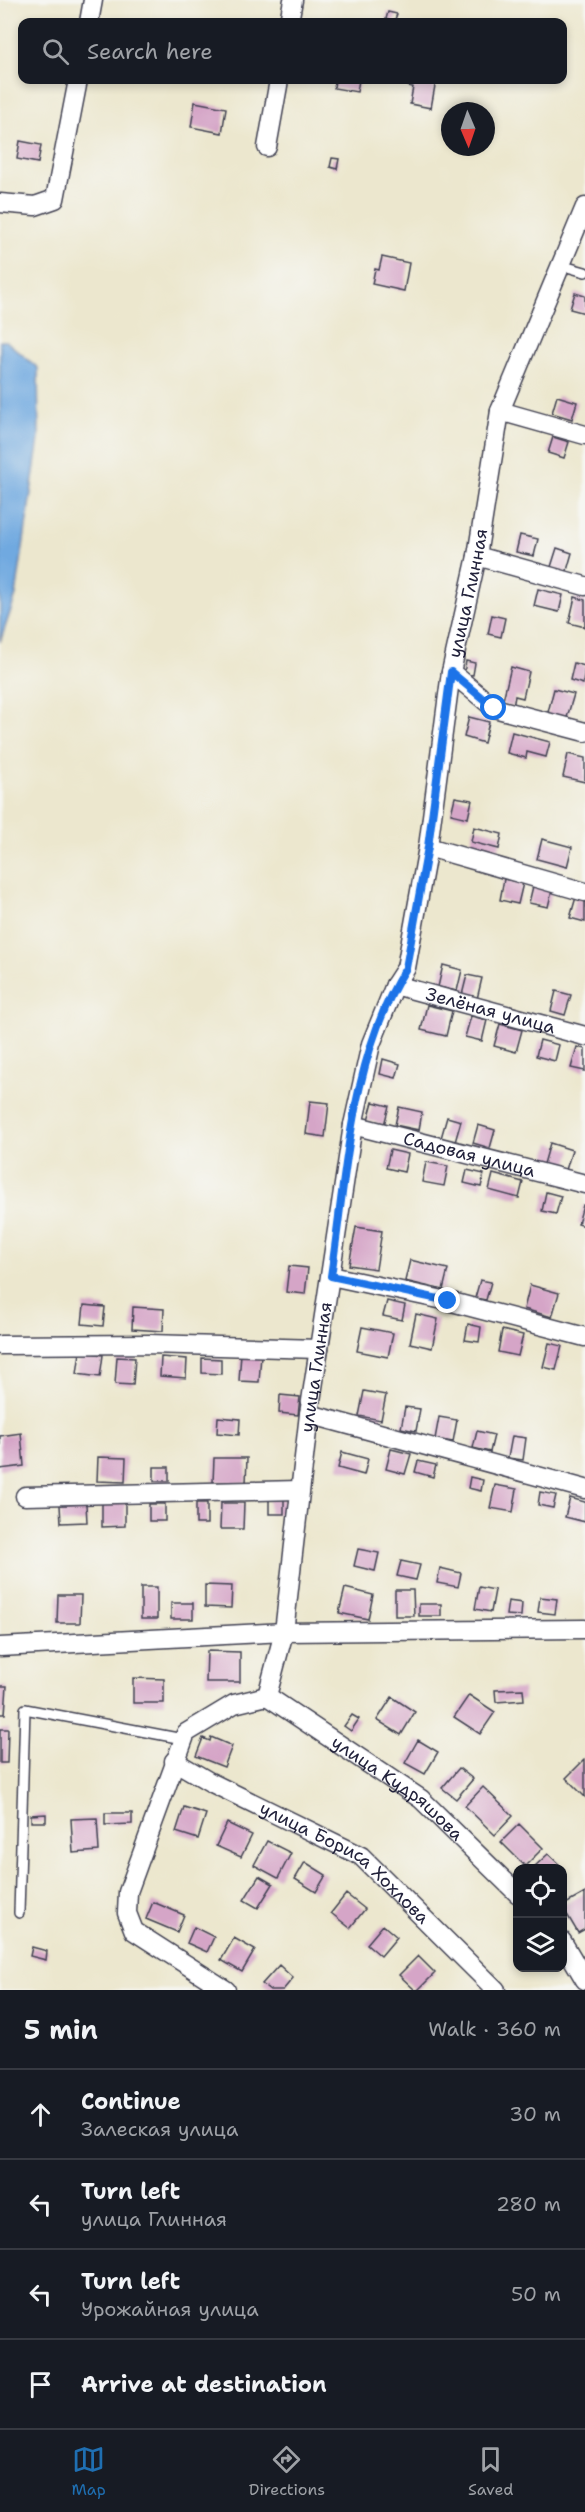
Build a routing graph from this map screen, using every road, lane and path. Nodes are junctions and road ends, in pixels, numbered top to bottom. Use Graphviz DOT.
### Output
graph roads {
  1 [pos="93,0"];
  2 [pos="293,0"];
  3 [pos="90,18"];
  4 [pos="290,18"];
  5 [pos="77,84"];
  6 [pos="278,84"];
  7 [pos="267,147"];
  8 [pos="0,203"];
  9 [pos="585,207"];
  10 [pos="560,265"];
  11 [pos="585,272"];
  12 [pos="500,411"];
  13 [pos="585,435"];
  14 [pos="477,556"];
  15 [pos="585,586"];
  16 [pos="451,672"];
  17 [pos="585,732"];
  18 [pos="428,847"];
  19 [pos="585,892"];
  20 [pos="395,985"];
  21 [pos="585,1036"];
  22 [pos="353,1125"];
  23 [pos="585,1184"];
  24 [pos="331,1276"];
  25 [pos="585,1337"];
  26 [pos="0,1345"];
  27 [pos="320,1349"];
  28 [pos="309,1414"];
  29 [pos="585,1489"];
  30 [pos="299,1491"];
  31 [pos="25,1496"];
  32 [pos="585,1629"];
  33 [pos="284,1632"];
  34 [pos="0,1647"];
  35 [pos="267,1696"];
  36 [pos="183,1739"];
  37 [pos="174,1761"];
  38 [pos="513,1889"];
  39 [pos="19,1913"];
  40 [pos="567,1949"];
  41 [pos="585,1980"];
  42 [pos="226,1990"];
  43 [pos="496,1990"];
  1 -- 3 [label="street"];
  2 -- 4 [label="street"];
  5 -- 8 [label="street"];
  6 -- 7 [label="street"];
  9 -- 10 [label="street, улица Глинная"];
  10 -- 11 [label="lane"];
  10 -- 12 [label="street, улица Глинная"];
  12 -- 13 [label="street"];
  12 -- 14 [label="street, улица Глинная"];
  14 -- 15 [label="street"];
  14 -- 16 [label="street, улица Глинная"];
  16 -- 17 [label="street"];
  16 -- 18 [label="street, улица Глинная"];
  18 -- 19 [label="street"];
  18 -- 20 [label="street, улица Глинная"];
  20 -- 21 [label="street, Зелёная улица"];
  20 -- 22 [label="street, улица Глинная"];
  22 -- 23 [label="street, Садовая улица"];
  22 -- 24 [label="street, улица Глинная"];
  24 -- 25 [label="street"];
  24 -- 27 [label="street, улица Глинная"];
  26 -- 27 [label="street"];
  27 -- 28 [label="street, улица Глинная"];
  28 -- 29 [label="street"];
  28 -- 30 [label="street, улица Глинная"];
  30 -- 31 [label="street"];
  30 -- 33 [label="street, улица Глинная"];
  32 -- 33 [label="street"];
  33 -- 34 [label="street"];
  33 -- 35 [label="street, улица Глинная"];
  35 -- 36 [label="street"];
  35 -- 38 [label="street, улица Кудряшова"];
  36 -- 37 [label="street"];
  36 -- 39 [label="lane"];
  37 -- 42 [label="street"];
  37 -- 43 [label="street, улица Бориса Хохлова"];
  40 -- 41 [label="street"];
}
